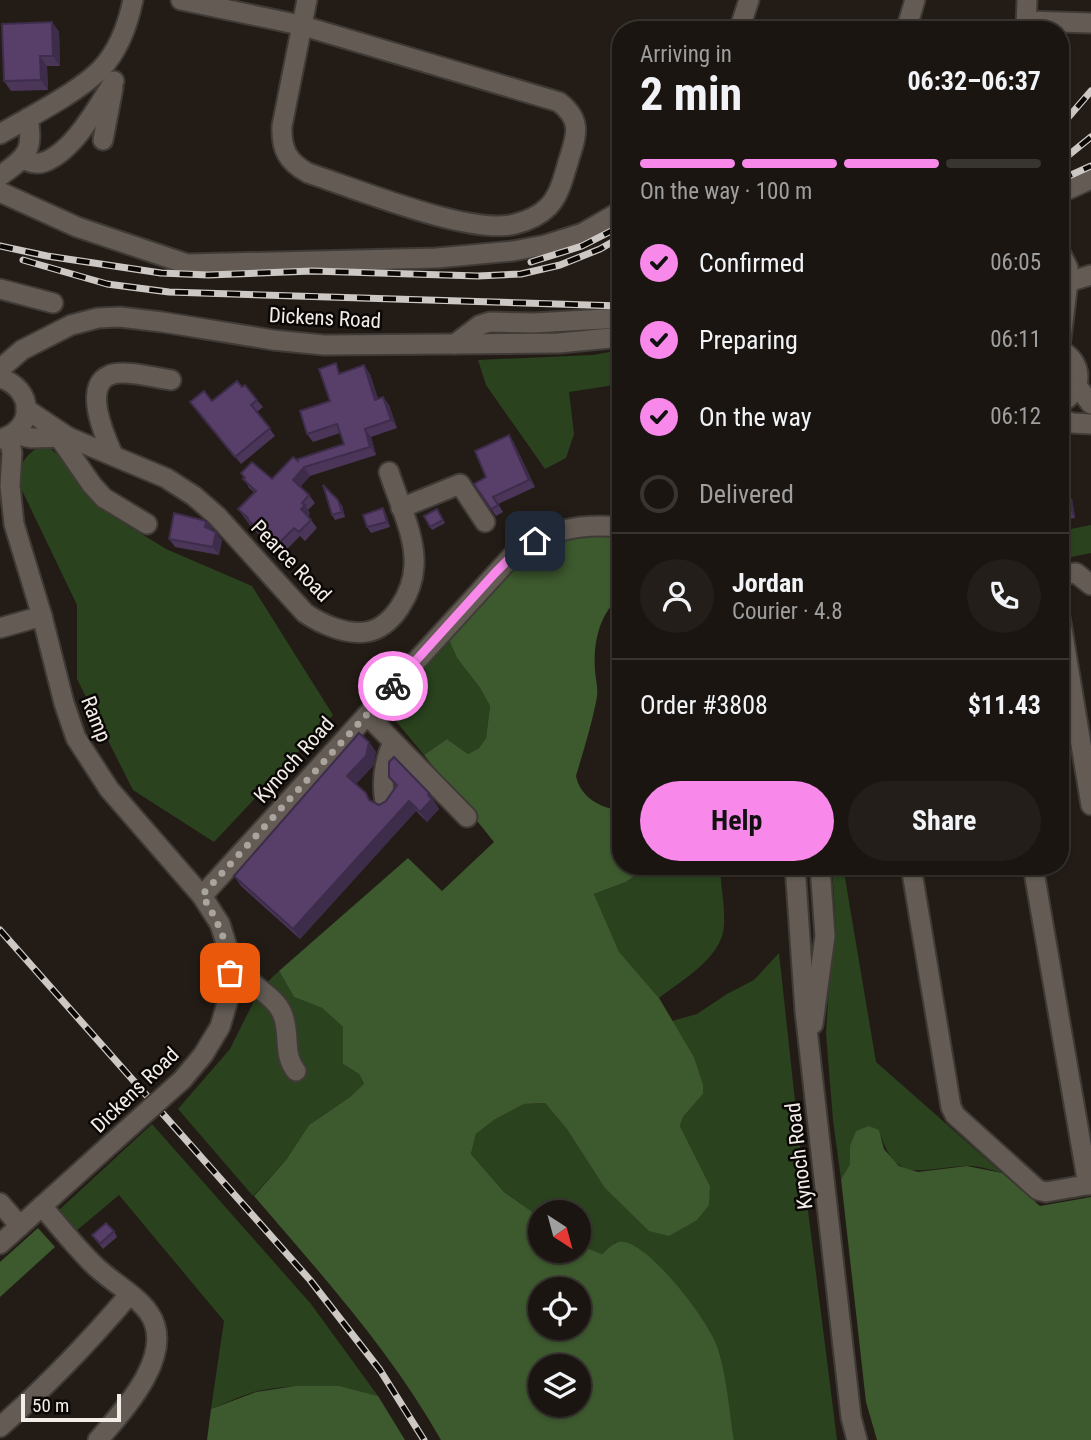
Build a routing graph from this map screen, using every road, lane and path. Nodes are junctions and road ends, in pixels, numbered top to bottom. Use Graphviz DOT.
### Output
graph roads {
  1 [pos="133,0"];
  2 [pos="181,0"];
  3 [pos="307,0"];
  4 [pos="749,0"];
  5 [pos="915,0"];
  6 [pos="1027,0"];
  7 [pos="742,21"];
  8 [pos="909,21"];
  9 [pos="1026,21"];
  10 [pos="1091,23"];
  11 [pos="1069,24"];
  12 [pos="300,25"];
  13 [pos="119,42"];
  14 [pos="114,81"];
  15 [pos="28,118"];
  16 [pos="0,134"];
  17 [pos="103,140"];
  18 [pos="22,159"];
  19 [pos="0,176"];
  20 [pos="1091,180"];
  21 [pos="1069,189"];
  22 [pos="0,192"];
  23 [pos="612,216"];
  24 [pos="1069,266"];
  25 [pos="1091,275"];
  26 [pos="0,289"];
  27 [pos="52,303"];
  28 [pos="612,319"];
  29 [pos="612,338"];
  30 [pos="455,344"];
  31 [pos="35,345"];
  32 [pos="1069,356"];
  33 [pos="0,369"];
  34 [pos="1083,371"];
  35 [pos="0,378"];
  36 [pos="171,380"];
  37 [pos="20,390"];
  38 [pos="1069,396"];
  39 [pos="1091,404"];
  40 [pos="26,409"];
  41 [pos="1069,422"];
  42 [pos="1091,424"];
  43 [pos="8,437"];
  44 [pos="63,437"];
  45 [pos="113,455"];
  46 [pos="389,472"];
  47 [pos="0,500"];
  48 [pos="401,508"];
  49 [pos="485,522"];
  50 [pos="14,524"];
  51 [pos="147,524"];
  52 [pos="612,527"];
  53 [pos="1069,574"];
  54 [pos="1091,585"];
  55 [pos="42,616"];
  56 [pos="0,628"];
  57 [pos="1069,672"];
  58 [pos="367,715"];
  59 [pos="393,741"];
  60 [pos="385,802"];
  61 [pos="1091,805"];
  62 [pos="467,817"];
  63 [pos="796,875"];
  64 [pos="821,875"];
  65 [pos="912,875"];
  66 [pos="1035,875"];
  67 [pos="202,895"];
  68 [pos="230,956"];
  69 [pos="808,1038"];
  70 [pos="296,1071"];
  71 [pos="1089,1184"];
  72 [pos="0,1203"];
  73 [pos="42,1206"];
  74 [pos="20,1226"];
  75 [pos="0,1244"];
  76 [pos="129,1295"];
  77 [pos="0,1427"];
  78 [pos="98,1440"];
  79 [pos="858,1440"];
  1 -- 13 [label="street"];
  2 -- 12 [label="street"];
  3 -- 12 [label="street"];
  4 -- 7 [label="street"];
  5 -- 8 [label="street"];
  6 -- 9 [label="street"];
  10 -- 11 [label="street"];
  12 -- 12 [label="street"];
  13 -- 14 [label="street"];
  13 -- 15 [label="street"];
  14 -- 17 [label="street"];
  14 -- 18 [label="street"];
  15 -- 16 [label="street"];
  15 -- 18 [label="street"];
  18 -- 19 [label="street"];
  20 -- 21 [label="street"];
  22 -- 23 [label="street"];
  24 -- 25 [label="street"];
  26 -- 27 [label="street"];
  28 -- 30 [label="street"];
  29 -- 30 [label="street, Dickens Road"];
  30 -- 31 [label="street, Dickens Road"];
  31 -- 33 [label="street, Dickens Road"];
  31 -- 37 [label="street"];
  32 -- 34 [label="street"];
  34 -- 38 [label="street"];
  34 -- 39 [label="street"];
  35 -- 37 [label="street"];
  36 -- 45 [label="street"];
  37 -- 40 [label="street"];
  40 -- 43 [label="street"];
  40 -- 44 [label="street, Pearce Road"];
  41 -- 42 [label="street"];
  43 -- 44 [label="street, Pearce Road"];
  43 -- 50 [label="street, Ramp"];
  44 -- 45 [label="street, Pearce Road"];
  44 -- 51 [label="street"];
  45 -- 48 [label="street, Pearce Road"];
  46 -- 48 [label="street, Pearce Road"];
  47 -- 50 [label="street, Ramp"];
  48 -- 49 [label="street"];
  50 -- 55 [label="street, Ramp"];
  52 -- 58 [label="street, Kynoch Road"];
  53 -- 54 [label="street"];
  55 -- 56 [label="street"];
  55 -- 67 [label="street, Ramp"];
  57 -- 61 [label="street"];
  58 -- 59 [label="street"];
  58 -- 67 [label="street, Kynoch Road"];
  59 -- 60 [label="street"];
  59 -- 62 [label="street"];
  63 -- 69 [label="street, Kynoch Road"];
  64 -- 69 [label="street"];
  65 -- 71 [label="street"];
  66 -- 71 [label="street"];
  67 -- 68 [label="street, Dickens Road"];
  68 -- 70 [label="street"];
  68 -- 73 [label="street, Dickens Road, bridge"];
  69 -- 79 [label="street, Kynoch Road"];
  72 -- 74 [label="street"];
  73 -- 74 [label="street, Dickens Road"];
  73 -- 76 [label="street"];
  74 -- 75 [label="street, Dickens Road"];
  76 -- 77 [label="street"];
  76 -- 78 [label="street"];
}
